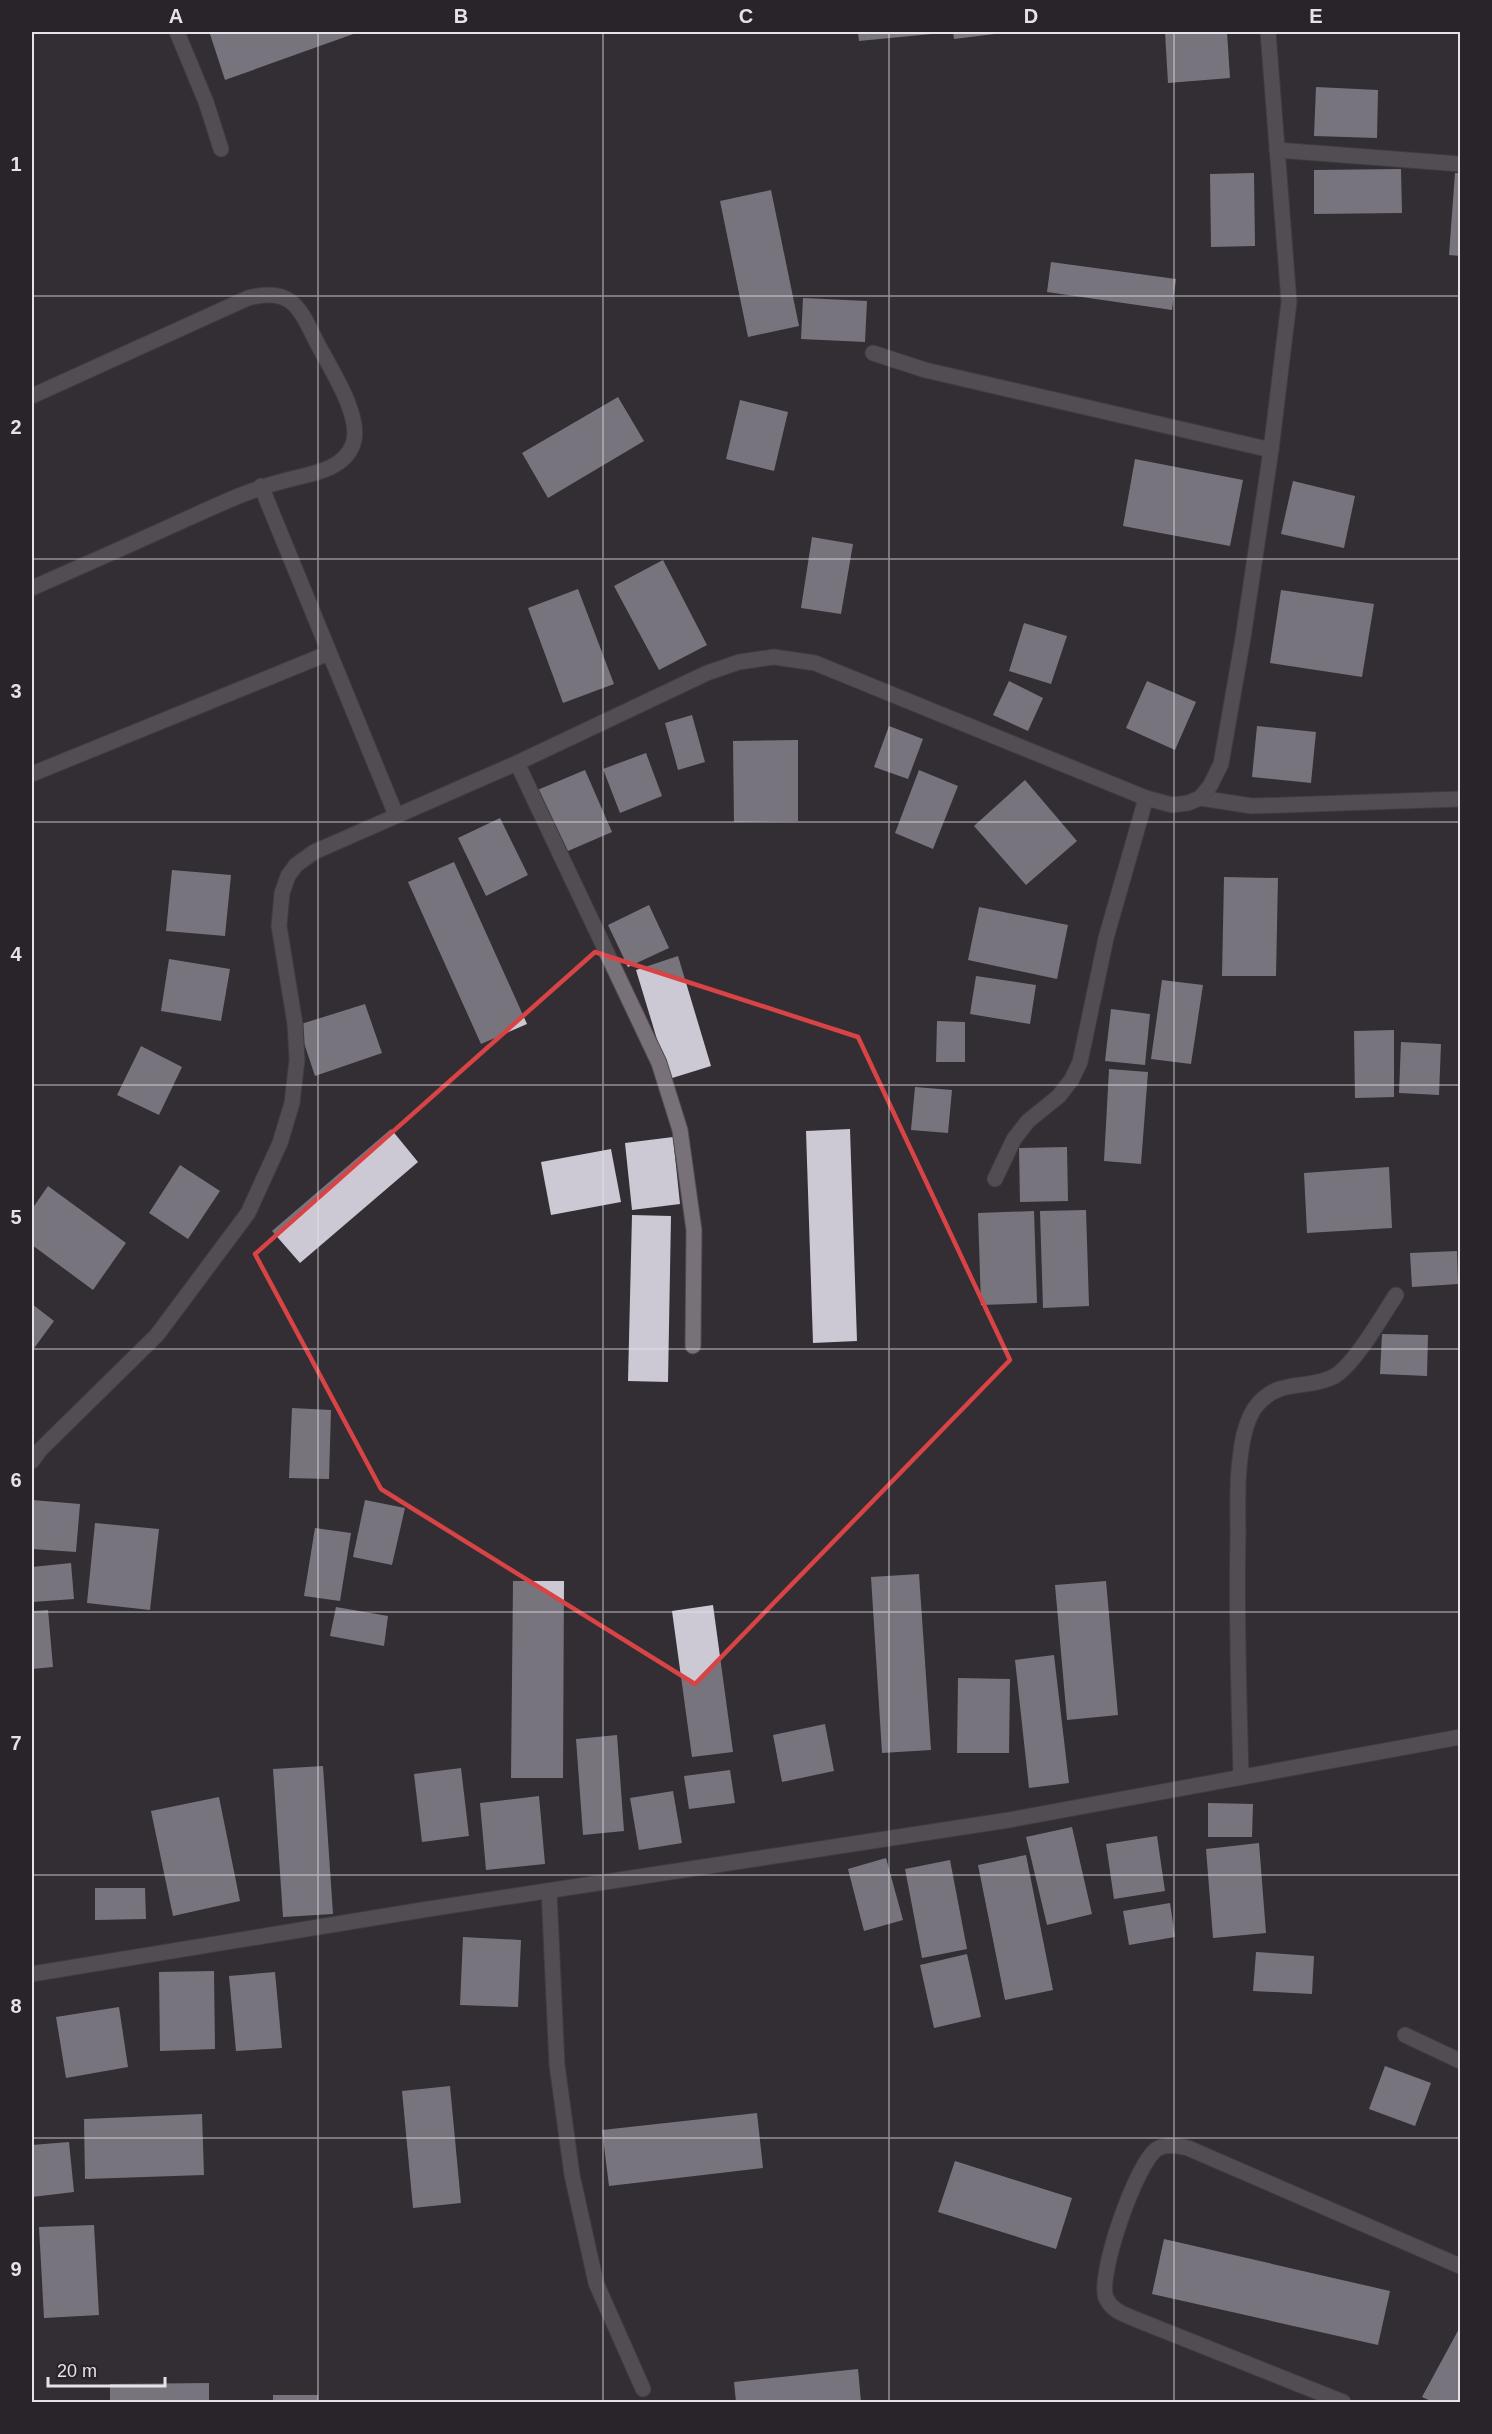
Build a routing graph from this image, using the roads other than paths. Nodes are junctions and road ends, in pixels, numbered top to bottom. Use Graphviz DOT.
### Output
graph roads {
  1 [pos="177,32"];
  2 [pos="1268,32"];
  3 [pos="221,149"];
  4 [pos="1277,150"];
  5 [pos="1461,164"];
  6 [pos="873,353"];
  7 [pos="32,396"];
  8 [pos="1271,450"];
  9 [pos="261,486"];
  10 [pos="32,588"];
  11 [pos="329,653"];
  12 [pos="517,764"];
  13 [pos="32,774"];
  14 [pos="1146,798"];
  15 [pos="1200,798"];
  16 [pos="1461,799"];
  17 [pos="396,815"];
  18 [pos="995,1179"];
  19 [pos="1396,1295"];
  20 [pos="693,1347"];
  21 [pos="34,1452"];
  22 [pos="1461,1737"];
  23 [pos="1241,1777"];
  24 [pos="549,1891"];
  25 [pos="32,1974"];
  26 [pos="1405,2035"];
  27 [pos="1461,2061"];
  28 [pos="1461,2265"];
  29 [pos="643,2389"];
  30 [pos="1343,2403"];
  1 -- 3 [label="street"];
  2 -- 4 [label="street"];
  4 -- 5 [label="street"];
  4 -- 8 [label="street"];
  6 -- 8 [label="street"];
  7 -- 9 [label="street"];
  8 -- 15 [label="street"];
  9 -- 10 [label="street"];
  9 -- 11 [label="street"];
  11 -- 13 [label="street"];
  11 -- 17 [label="street"];
  12 -- 14 [label="street"];
  12 -- 17 [label="street"];
  12 -- 20 [label="street"];
  14 -- 15 [label="street"];
  14 -- 18 [label="street"];
  15 -- 16 [label="street"];
  17 -- 21 [label="street"];
  19 -- 23 [label="street"];
  22 -- 23 [label="street"];
  23 -- 24 [label="street"];
  24 -- 25 [label="street"];
  24 -- 29 [label="street"];
  26 -- 27 [label="street"];
  28 -- 30 [label="street"];
}
